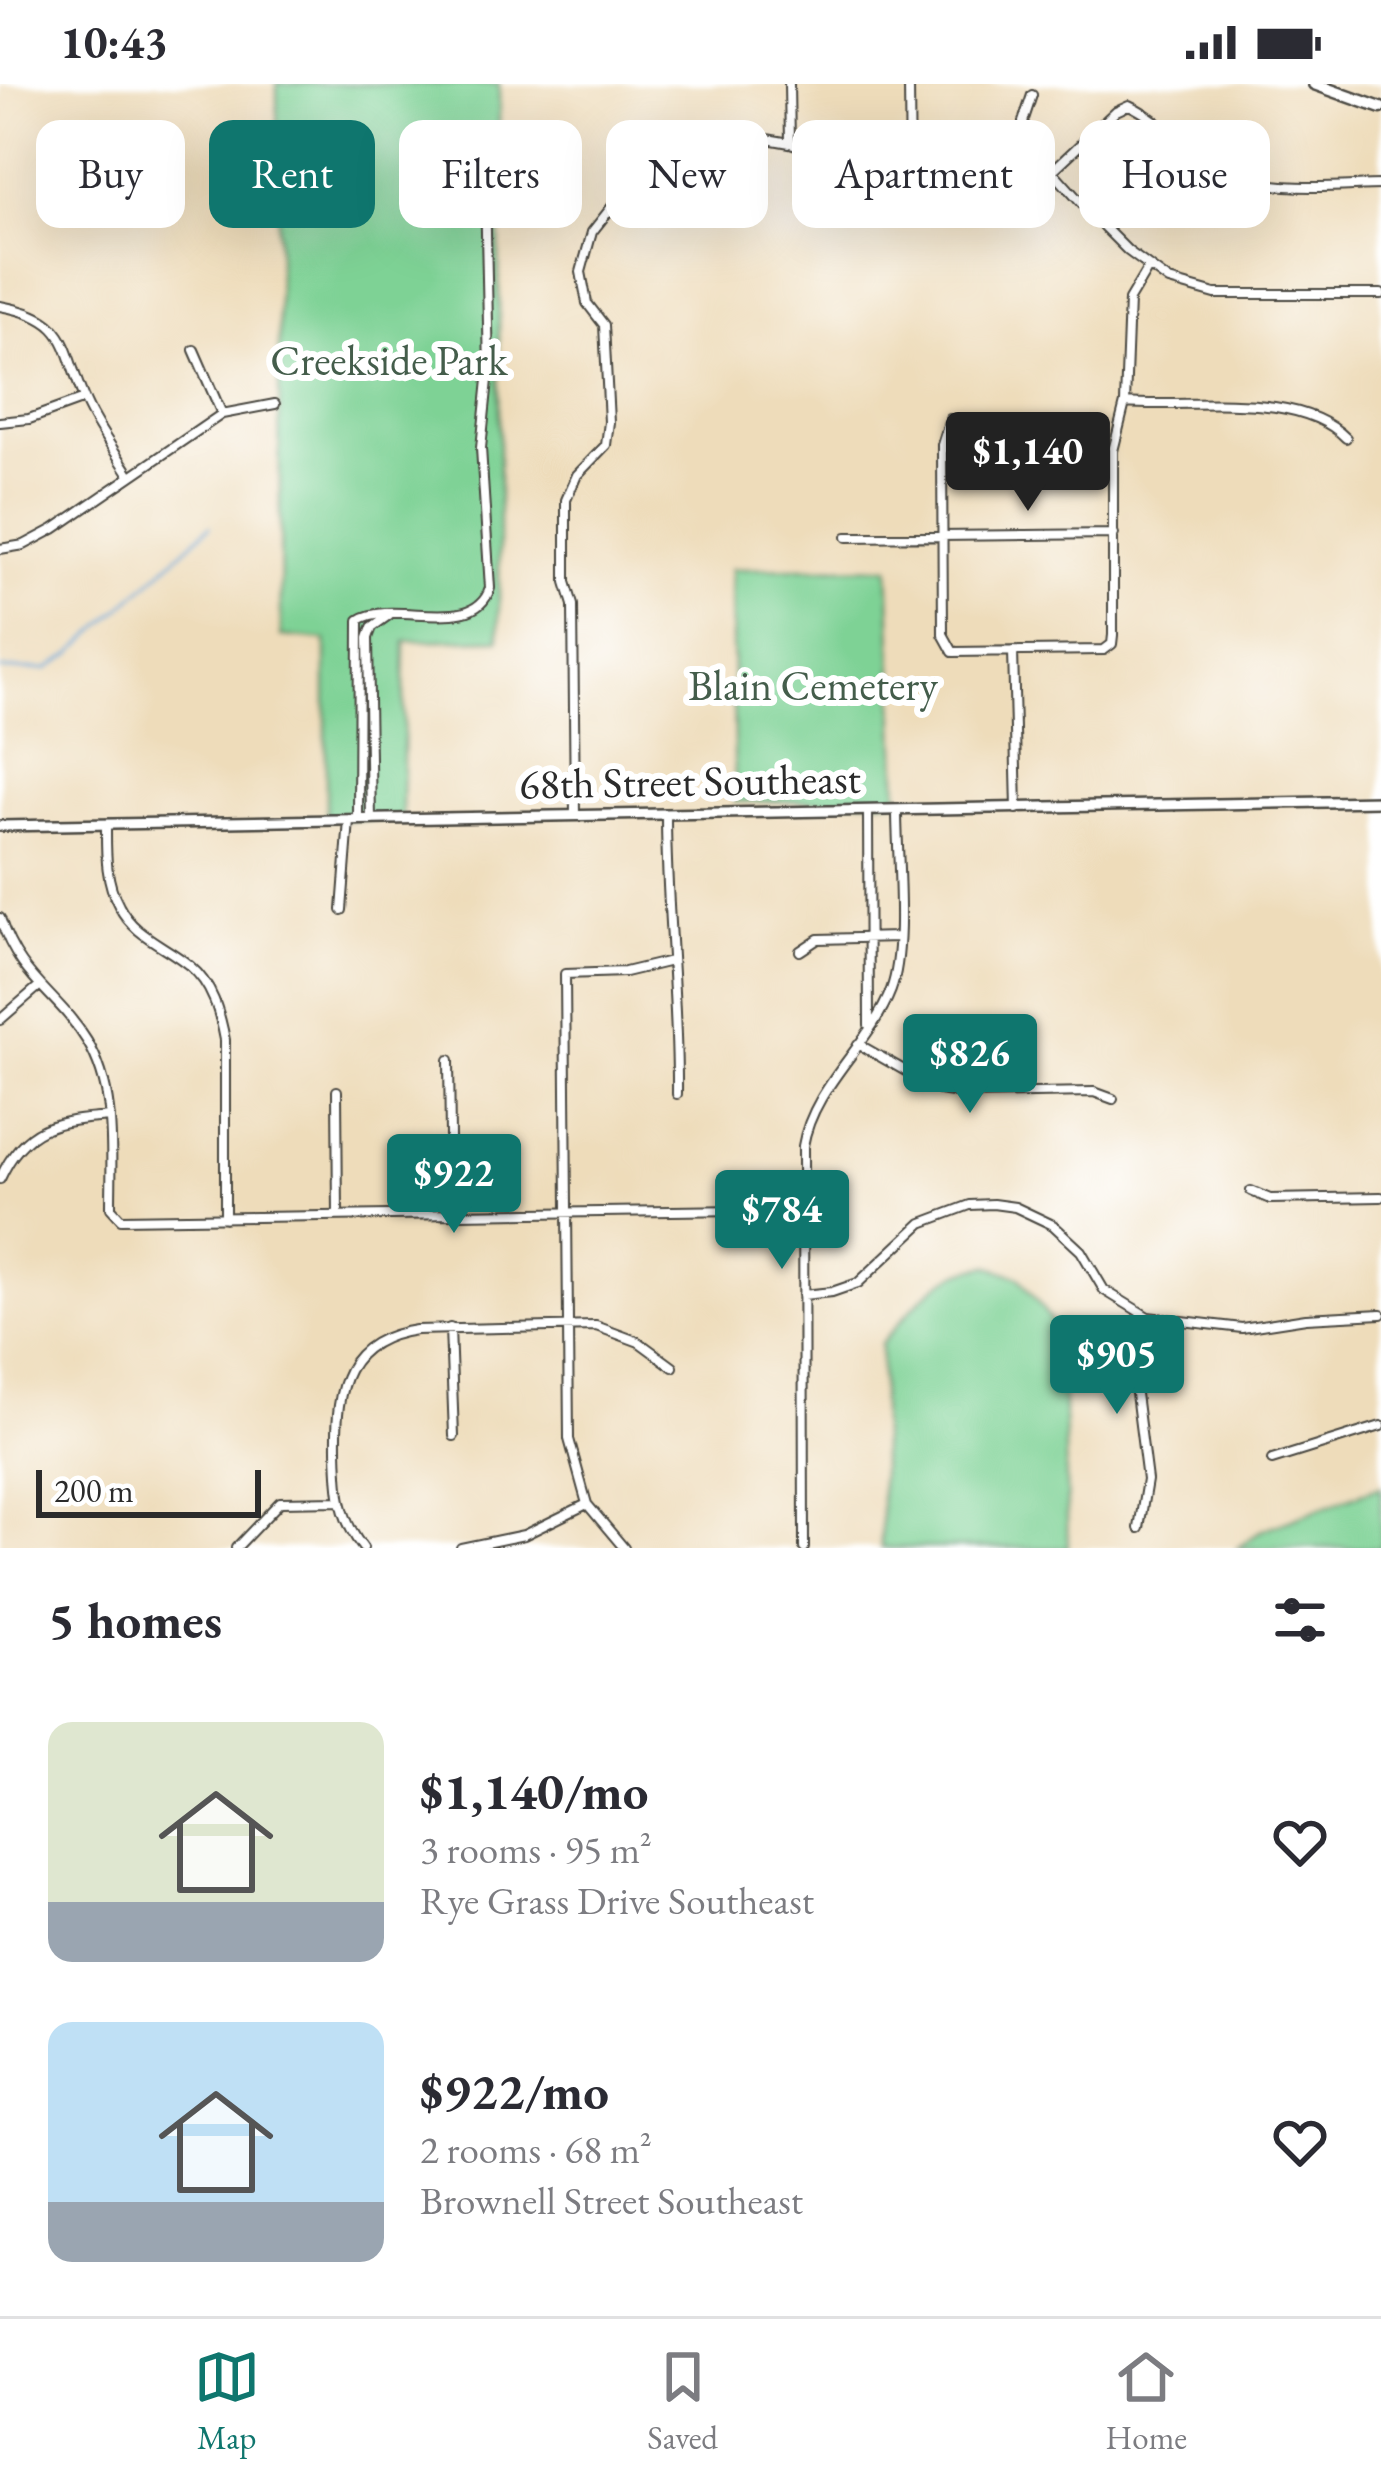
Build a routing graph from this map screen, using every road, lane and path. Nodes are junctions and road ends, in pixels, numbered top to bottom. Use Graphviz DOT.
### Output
graph roads {
  1 [pos="789,84"];
  2 [pos="909,84"];
  3 [pos="1314,84"];
  4 [pos="1032,95"];
  5 [pos="1381,107"];
  6 [pos="909,120"];
  7 [pos="1024,120"];
  8 [pos="768,139"];
  9 [pos="790,143"];
  10 [pos="1055,168"];
  11 [pos="1055,174"];
  12 [pos="1381,185"];
  13 [pos="606,214"];
  14 [pos="486,228"];
  15 [pos="1148,268"];
  16 [pos="1381,294"];
  17 [pos="0,306"];
  18 [pos="194,350"];
  19 [pos="84,399"];
  20 [pos="275,404"];
  21 [pos="1125,404"];
  22 [pos="222,414"];
  23 [pos="950,418"];
  24 [pos="0,422"];
  25 [pos="1346,438"];
  26 [pos="130,475"];
  27 [pos="1114,534"];
  28 [pos="848,537"];
  29 [pos="942,537"];
  30 [pos="0,549"];
  31 [pos="1013,651"];
  32 [pos="1381,801"];
  33 [pos="1017,808"];
  34 [pos="868,811"];
  35 [pos="897,811"];
  36 [pos="666,815"];
  37 [pos="575,817"];
  38 [pos="359,820"];
  39 [pos="106,824"];
  40 [pos="0,826"];
  41 [pos="343,910"];
  42 [pos="0,918"];
  43 [pos="898,937"];
  44 [pos="869,938"];
  45 [pos="800,951"];
  46 [pos="671,961"];
  47 [pos="38,987"];
  48 [pos="0,1020"];
  49 [pos="869,1027"];
  50 [pos="858,1044"];
  51 [pos="449,1060"];
  52 [pos="337,1091"];
  53 [pos="677,1094"];
  54 [pos="1113,1099"];
  55 [pos="110,1117"];
  56 [pos="0,1179"];
  57 [pos="1251,1191"];
  58 [pos="1381,1198"];
  59 [pos="804,1209"];
  60 [pos="566,1213"];
  61 [pos="451,1214"];
  62 [pos="338,1216"];
  63 [pos="225,1218"];
  64 [pos="803,1295"];
  65 [pos="1381,1314"];
  66 [pos="1148,1317"];
  67 [pos="566,1327"];
  68 [pos="450,1328"];
  69 [pos="673,1367"];
  70 [pos="1381,1426"];
  71 [pos="454,1436"];
  72 [pos="1272,1460"];
  73 [pos="338,1501"];
  74 [pos="587,1504"];
  75 [pos="1139,1528"];
  76 [pos="236,1548"];
  77 [pos="363,1548"];
  78 [pos="461,1548"];
  79 [pos="624,1548"];
  80 [pos="804,1548"];
  1 -- 9 [label="street"];
  2 -- 6 [label="street"];
  3 -- 5 [label="highway"];
  4 -- 7 [label="street"];
  8 -- 9 [label="street"];
  10 -- 12 [label="street"];
  11 -- 15 [label="street"];
  13 -- 37 [label="street"];
  14 -- 38 [label="street"];
  15 -- 16 [label="street"];
  15 -- 21 [label="street"];
  17 -- 19 [label="street"];
  18 -- 22 [label="street"];
  19 -- 24 [label="street"];
  19 -- 26 [label="street"];
  20 -- 22 [label="street"];
  21 -- 25 [label="street"];
  21 -- 27 [label="street"];
  22 -- 26 [label="street"];
  23 -- 29 [label="street"];
  26 -- 30 [label="street"];
  27 -- 29 [label="street"];
  27 -- 31 [label="street"];
  28 -- 29 [label="street"];
  29 -- 31 [label="street"];
  31 -- 33 [label="street"];
  32 -- 33 [label="main road, 68th Street Southeast"];
  33 -- 35 [label="main road, 68th Street Southeast"];
  34 -- 35 [label="main road, 68th Street Southeast"];
  34 -- 36 [label="main road, 68th Street Southeast"];
  34 -- 44 [label="street"];
  35 -- 43 [label="street"];
  36 -- 37 [label="main road, 68th Street Southeast"];
  36 -- 46 [label="street"];
  37 -- 38 [label="main road, 68th Street Southeast"];
  38 -- 39 [label="main road, 68th Street Southeast"];
  38 -- 41 [label="street"];
  39 -- 40 [label="main road, 68th Street Southeast"];
  39 -- 63 [label="street"];
  42 -- 47 [label="street"];
  43 -- 44 [label="street"];
  43 -- 49 [label="street"];
  44 -- 45 [label="street"];
  44 -- 49 [label="street"];
  46 -- 53 [label="street"];
  46 -- 60 [label="street"];
  47 -- 48 [label="street"];
  47 -- 55 [label="street"];
  49 -- 50 [label="street"];
  50 -- 54 [label="street"];
  50 -- 59 [label="street"];
  51 -- 61 [label="street"];
  52 -- 62 [label="street"];
  55 -- 56 [label="street"];
  55 -- 63 [label="street"];
  57 -- 58 [label="street"];
  59 -- 60 [label="street"];
  59 -- 64 [label="street"];
  60 -- 61 [label="street"];
  60 -- 67 [label="street"];
  61 -- 62 [label="street"];
  62 -- 63 [label="street"];
  64 -- 66 [label="street"];
  64 -- 80 [label="street"];
  65 -- 66 [label="street"];
  66 -- 75 [label="street"];
  67 -- 68 [label="street"];
  67 -- 69 [label="street"];
  67 -- 74 [label="street"];
  68 -- 71 [label="street"];
  68 -- 73 [label="street"];
  70 -- 72 [label="street"];
  73 -- 76 [label="street"];
  73 -- 77 [label="street"];
  74 -- 78 [label="street"];
  74 -- 79 [label="street"];
}
